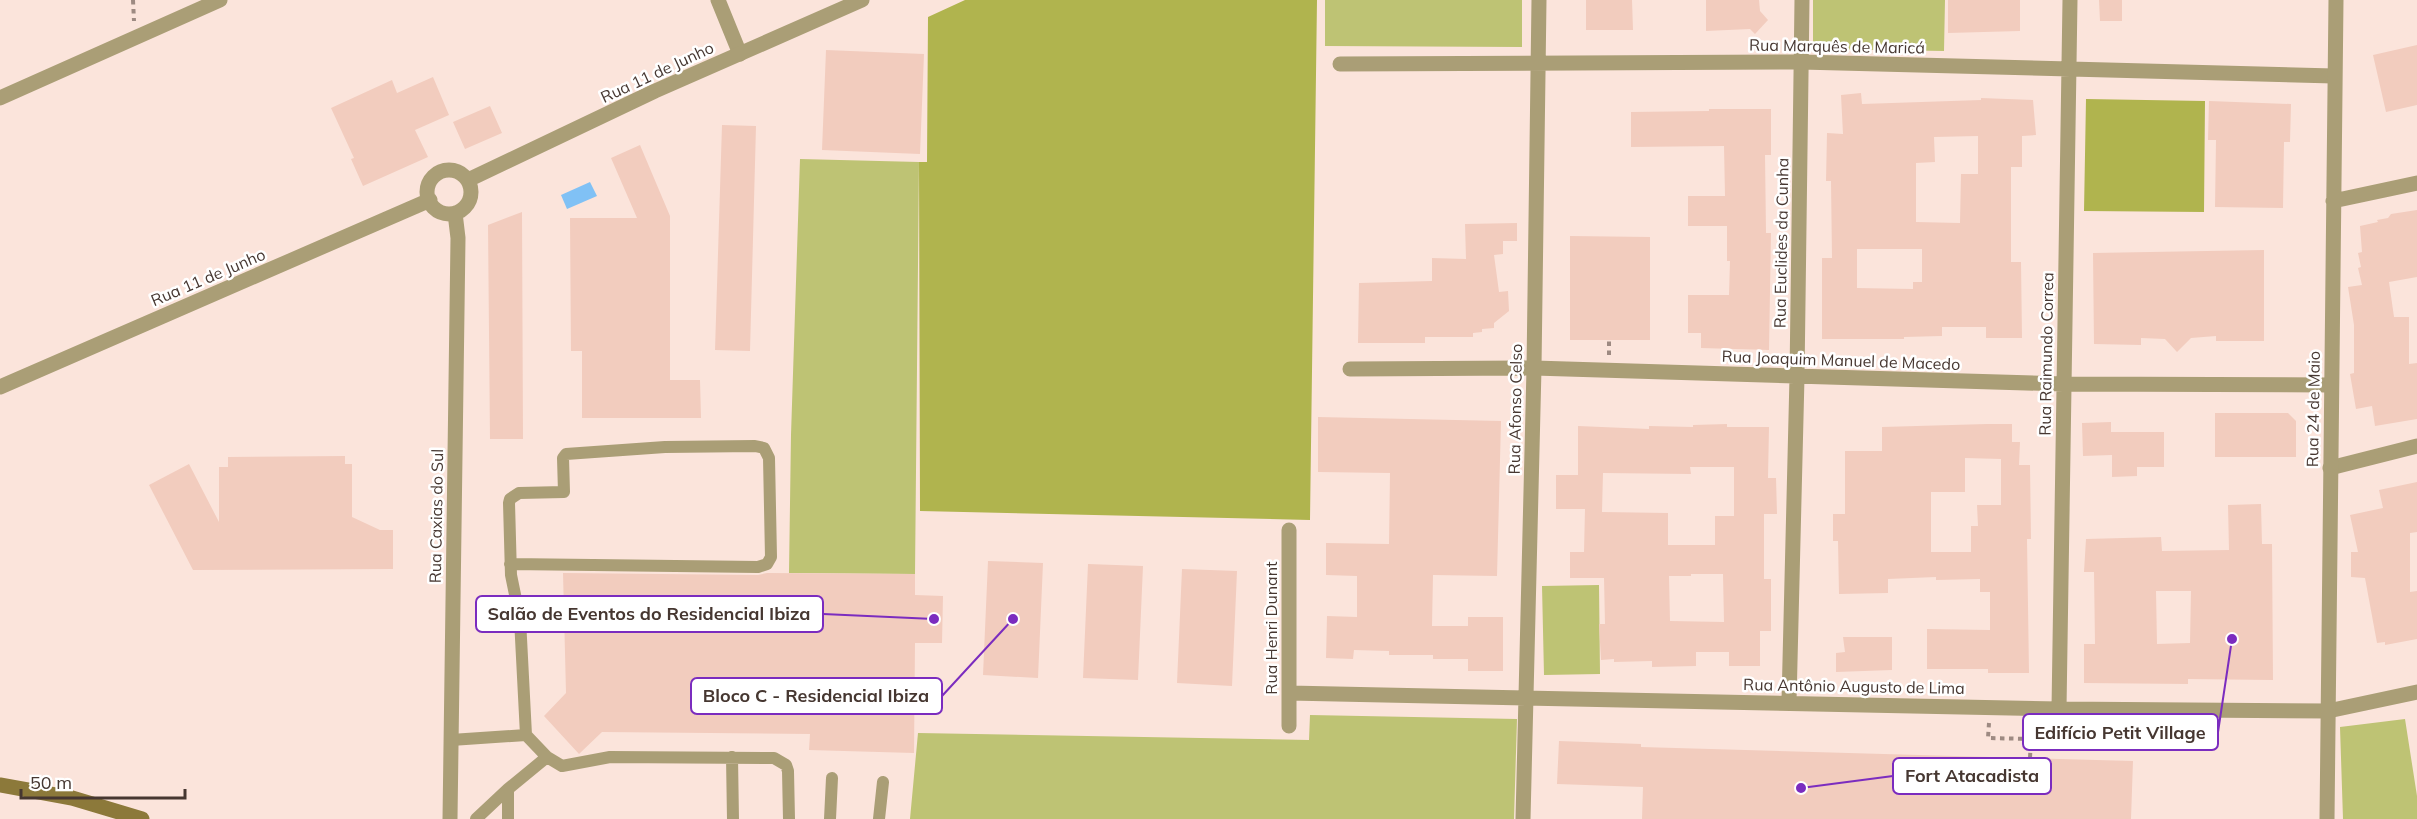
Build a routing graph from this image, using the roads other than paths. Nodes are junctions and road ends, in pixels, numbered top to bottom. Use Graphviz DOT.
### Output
graph roads {
  1 [pos="220,0"];
  2 [pos="718,0"];
  3 [pos="862,0"];
  4 [pos="1539,0"];
  5 [pos="1802,0"];
  6 [pos="2070,0"];
  7 [pos="2337,0"];
  8 [pos="740,54"];
  9 [pos="1538,62"];
  10 [pos="1801,62"];
  11 [pos="1340,64"];
  12 [pos="2069,69"];
  13 [pos="2334,76"];
  14 [pos="0,98"];
  15 [pos="468,180"];
  16 [pos="2417,183"];
  17 [pos="430,200"];
  18 [pos="2333,201"];
  19 [pos="455,213"];
  20 [pos="1534,368"];
  21 [pos="1350,369"];
  22 [pos="1797,376"];
  23 [pos="2063,384"];
  24 [pos="2331,385"];
  25 [pos="0,387"];
  26 [pos="2417,446"];
  27 [pos="2330,468"];
  28 [pos="1289,530"];
  29 [pos="510,564"];
  30 [pos="2417,692"];
  31 [pos="1289,693"];
  32 [pos="1527,698"];
  33 [pos="1789,702"];
  34 [pos="2059,709"];
  35 [pos="2328,711"];
  36 [pos="1289,726"];
  37 [pos="526,735"];
  38 [pos="451,740"];
  39 [pos="732,757"];
  40 [pos="547,758"];
  41 [pos="832,778"];
  42 [pos="884,782"];
  43 [pos="0,785"];
  44 [pos="508,789"];
  45 [pos="142,819"];
  46 [pos="450,819"];
  47 [pos="476,819"];
  48 [pos="508,819"];
  49 [pos="733,819"];
  50 [pos="789,819"];
  51 [pos="830,819"];
  52 [pos="879,819"];
  53 [pos="1523,819"];
  54 [pos="2327,819"];
  1 -- 14 [label="street"];
  2 -- 8 [label="street"];
  3 -- 8 [label="street, Rua 11 de Junho"];
  4 -- 9 [label="street, Rua Afonso Celso"];
  5 -- 10 [label="street, Rua Euclides da Cunha"];
  6 -- 12 [label="street, Rua Raimundo Correa"];
  7 -- 13 [label="street, Rua 24 de Maio"];
  8 -- 15 [label="street, Rua 11 de Junho"];
  9 -- 10 [label="street, Rua Marquês de Maricá"];
  9 -- 11 [label="street, Rua Marquês de Maricá"];
  9 -- 20 [label="street, Rua Afonso Celso"];
  10 -- 12 [label="street, Rua Marquês de Maricá"];
  10 -- 22 [label="street, Rua Euclides da Cunha"];
  12 -- 13 [label="street, Rua Marquês de Maricá"];
  12 -- 23 [label="street, Rua Raimundo Correa"];
  13 -- 18 [label="street, Rua 24 de Maio"];
  15 -- 17 [label="street"];
  15 -- 19 [label="street"];
  16 -- 18 [label="street"];
  17 -- 19 [label="street"];
  17 -- 25 [label="street, Rua 11 de Junho"];
  18 -- 24 [label="street, Rua 24 de Maio"];
  19 -- 38 [label="street, Rua Caxias do Sul"];
  20 -- 21 [label="street, Rua Joaquim Manuel de Macedo"];
  20 -- 22 [label="street, Rua Joaquim Manuel de Macedo"];
  20 -- 32 [label="street, Rua Afonso Celso"];
  22 -- 23 [label="street, Rua Joaquim Manuel de Macedo"];
  22 -- 33 [label="street, Rua Euclides da Cunha"];
  23 -- 24 [label="street, Rua Joaquim Manuel de Macedo"];
  23 -- 34 [label="street, Rua Raimundo Correa"];
  24 -- 27 [label="street, Rua 24 de Maio"];
  26 -- 27 [label="street"];
  27 -- 35 [label="street, Rua 24 de Maio"];
  28 -- 31 [label="street, Rua Henri Dunant"];
  29 -- 29 [label="lane"];
  29 -- 37 [label="lane"];
  30 -- 35 [label="street, Rua Antônio Augusto de Lima"];
  31 -- 32 [label="street, Rua Antônio Augusto de Lima"];
  31 -- 36 [label="street, Rua Henri Dunant"];
  32 -- 33 [label="street, Rua Antônio Augusto de Lima"];
  32 -- 53 [label="street, Rua Afonso Celso"];
  33 -- 34 [label="street, Rua Antônio Augusto de Lima"];
  34 -- 35 [label="street, Rua Antônio Augusto de Lima"];
  35 -- 54 [label="street, Rua 24 de Maio"];
  37 -- 38 [label="lane"];
  37 -- 40 [label="lane"];
  38 -- 46 [label="street, Rua Caxias do Sul"];
  39 -- 40 [label="lane"];
  39 -- 49 [label="lane"];
  39 -- 50 [label="lane"];
  40 -- 44 [label="lane"];
  41 -- 51 [label="lane"];
  42 -- 52 [label="lane"];
  43 -- 45 [label="main road"];
  44 -- 47 [label="lane"];
  44 -- 48 [label="lane"];
}
